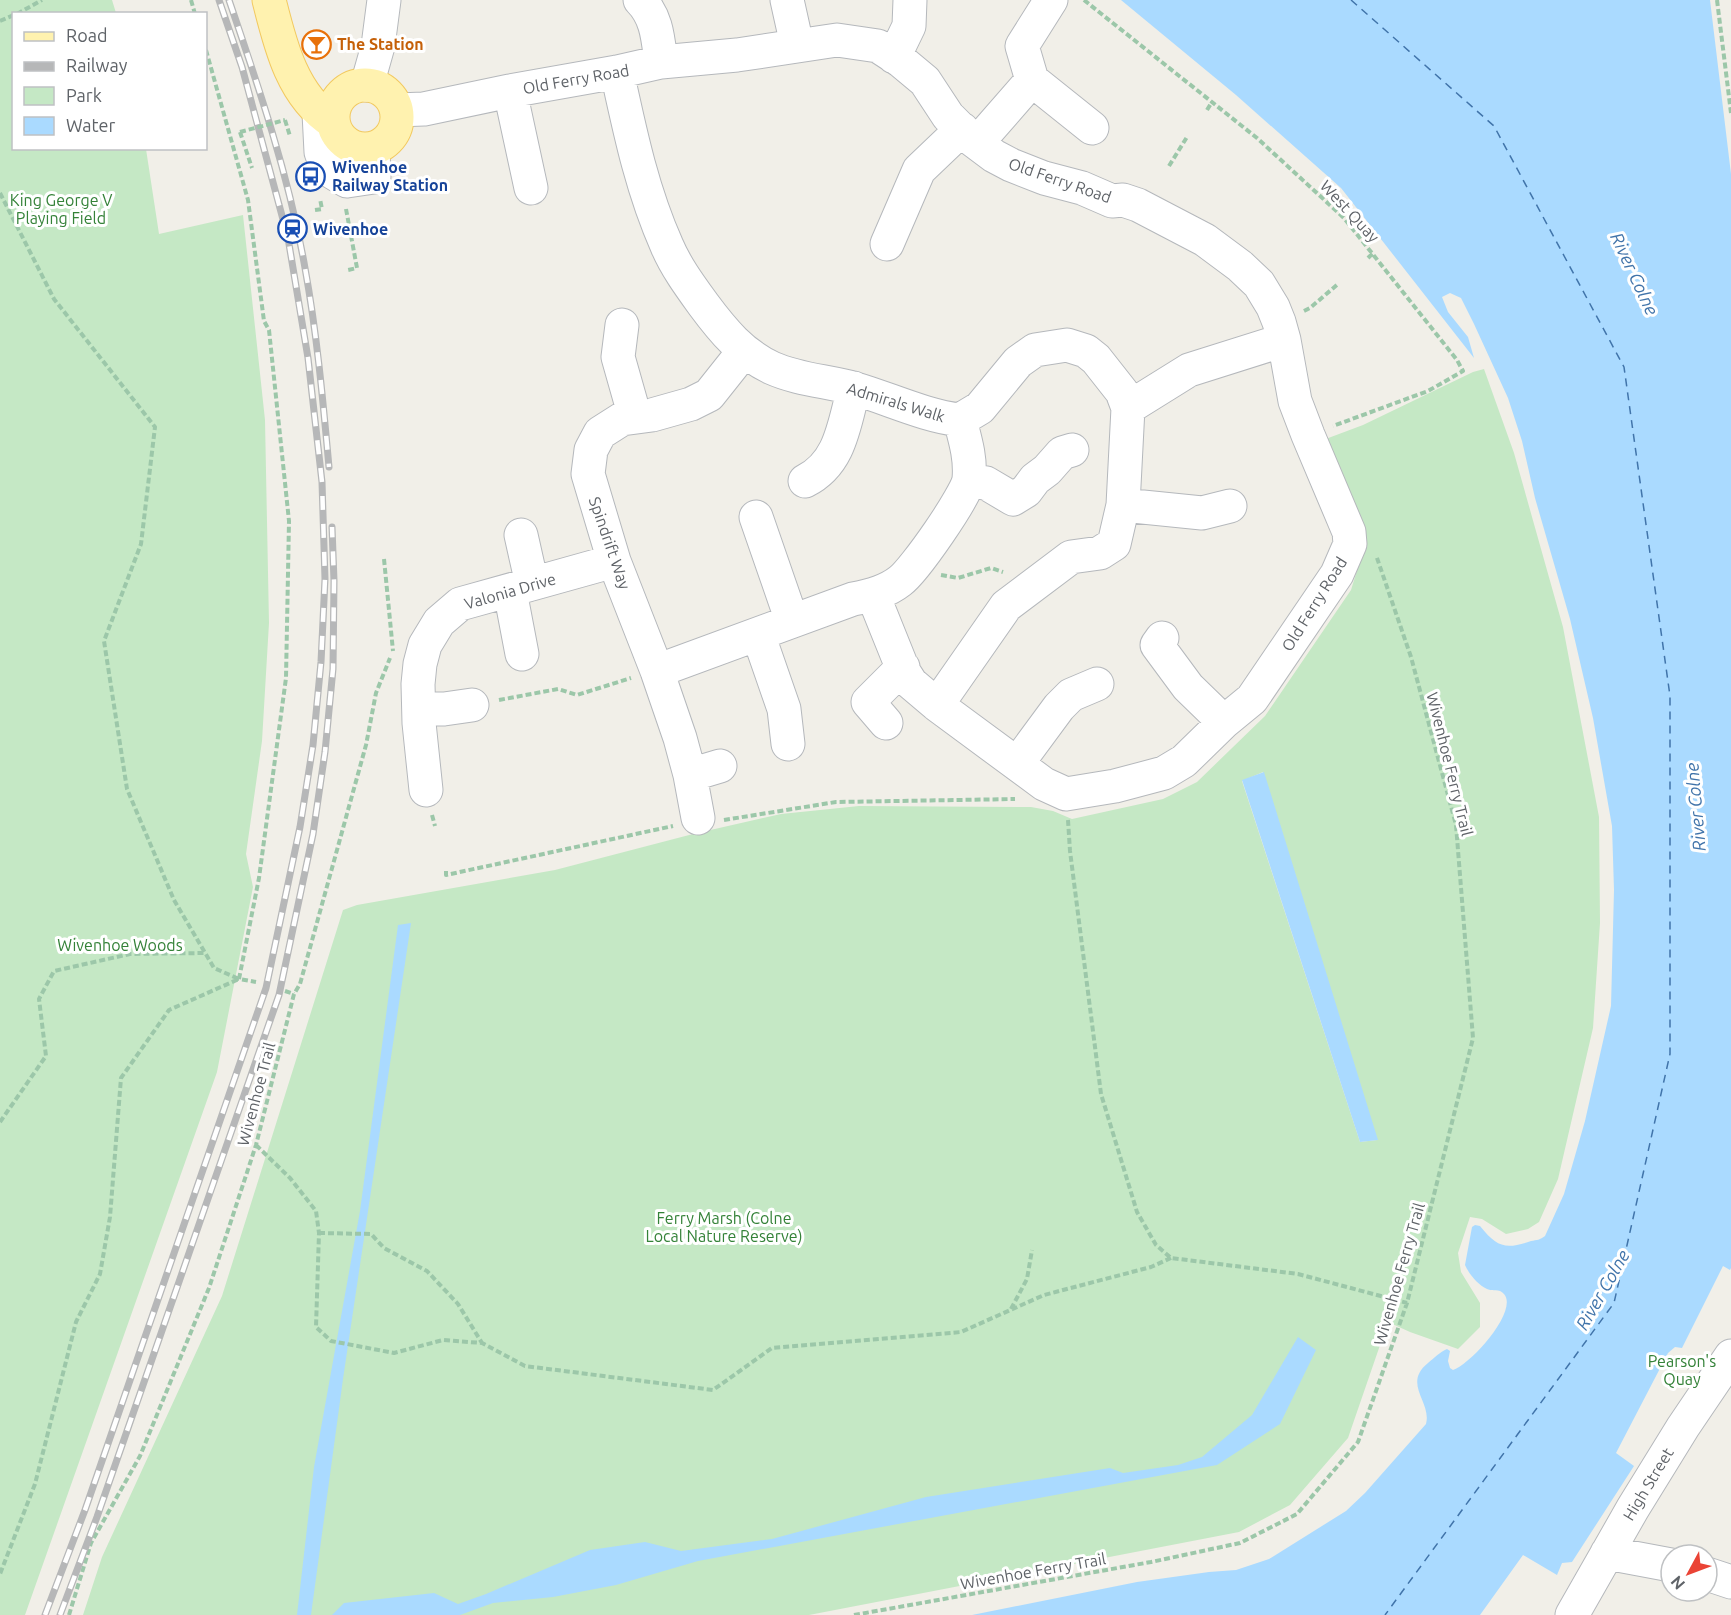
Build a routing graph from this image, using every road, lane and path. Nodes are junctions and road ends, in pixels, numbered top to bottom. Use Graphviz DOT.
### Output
graph roads {
  1 [pos="42,0"];
  2 [pos="269,0"];
  3 [pos="384,0"];
  4 [pos="640,0"];
  5 [pos="787,0"];
  6 [pos="910,0"];
  7 [pos="1051,0"];
  8 [pos="1084,0"];
  9 [pos="1717,0"];
  10 [pos="19,12"];
  11 [pos="797,45"];
  12 [pos="207,53"];
  13 [pos="894,57"];
  14 [pos="661,62"];
  15 [pos="617,72"];
  16 [pos="1032,80"];
  17 [pos="367,85"];
  18 [pos="510,91"];
  19 [pos="1212,102"];
  20 [pos="397,110"];
  21 [pos="1208,110"];
  22 [pos="1731,112"];
  23 [pos="326,118"];
  24 [pos="1092,128"];
  25 [pos="969,136"];
  26 [pos="1186,137"];
  27 [pos="291,139"];
  28 [pos="249,163"];
  29 [pos="373,163"];
  30 [pos="239,164"];
  31 [pos="1169,166"];
  32 [pos="252,168"];
  33 [pos="531,188"];
  34 [pos="0,193"];
  35 [pos="345,204"];
  36 [pos="886,244"];
  37 [pos="1373,253"];
  38 [pos="1368,258"];
  39 [pos="348,270"];
  40 [pos="1338,284"];
  41 [pos="622,325"];
  42 [pos="1282,331"];
  43 [pos="744,351"];
  44 [pos="854,388"];
  45 [pos="1128,408"];
  46 [pos="635,417"];
  47 [pos="960,420"];
  48 [pos="1330,427"];
  49 [pos="1072,450"];
  50 [pos="805,481"];
  51 [pos="969,481"];
  52 [pos="1124,505"];
  53 [pos="1230,506"];
  54 [pos="756,517"];
  55 [pos="521,535"];
  56 [pos="384,559"];
  57 [pos="614,561"];
  58 [pos="983,571"];
  59 [pos="1382,573"];
  60 [pos="958,578"];
  61 [pos="521,587"];
  62 [pos="873,595"];
  63 [pos="792,621"];
  64 [pos="758,633"];
  65 [pos="1162,638"];
  66 [pos="522,654"];
  67 [pos="903,667"];
  68 [pos="656,669"];
  69 [pos="1097,684"];
  70 [pos="472,705"];
  71 [pos="937,705"];
  72 [pos="419,709"];
  73 [pos="1224,722"];
  74 [pos="886,723"];
  75 [pos="788,744"];
  76 [pos="1017,764"];
  77 [pos="1055,789"];
  78 [pos="426,790"];
  79 [pos="698,818"];
  80 [pos="446,871"];
  81 [pos="206,953"];
  82 [pos="239,979"];
  83 [pos="256,982"];
  84 [pos="285,991"];
  85 [pos="294,994"];
  86 [pos="0,1122"];
  87 [pos="256,1144"];
  88 [pos="319,1233"];
  89 [pos="1032,1250"];
  90 [pos="1171,1258"];
  91 [pos="1407,1303"];
  92 [pos="1011,1310"];
  93 [pos="482,1343"];
  94 [pos="1731,1358"];
  95 [pos="1607,1553"];
  96 [pos="1659,1563"];
  97 [pos="0,1574"];
  98 [pos="69,1615"];
  99 [pos="854,1615"];
  100 [pos="1572,1615"];
  1 -- 10 [label="path"];
  2 -- 23 [label="main road"];
  3 -- 17 [label="street"];
  4 -- 14 [label="street"];
  5 -- 11 [label="street"];
  6 -- 13 [label="street"];
  7 -- 16 [label="street"];
  8 -- 19 [label="path, West Quay"];
  9 -- 22 [label="path"];
  11 -- 13 [label="street, Old Ferry Road"];
  11 -- 14 [label="street, Old Ferry Road"];
  12 -- 30 [label="path"];
  13 -- 25 [label="street, Old Ferry Road"];
  14 -- 15 [label="street, Old Ferry Road"];
  15 -- 18 [label="street, Old Ferry Road"];
  15 -- 43 [label="street, Admirals Walk"];
  16 -- 24 [label="street"];
  16 -- 25 [label="street"];
  17 -- 20 [label="main road"];
  17 -- 23 [label="main road"];
  18 -- 20 [label="street, Old Ferry Road"];
  18 -- 33 [label="street"];
  19 -- 21 [label="path"];
  19 -- 37 [label="path, West Quay"];
  20 -- 29 [label="main road"];
  23 -- 29 [label="street"];
  25 -- 36 [label="street"];
  25 -- 42 [label="street, Old Ferry Road"];
  26 -- 31 [label="path"];
  27 -- 28 [label="path, bridge"];
  28 -- 30 [label="path"];
  28 -- 32 [label="path"];
  30 -- 82 [label="path"];
  34 -- 81 [label="path"];
  35 -- 39 [label="path"];
  37 -- 38 [label="path"];
  37 -- 48 [label="path, West Quay"];
  40 -- 42 [label="path"];
  41 -- 46 [label="street"];
  42 -- 45 [label="street"];
  42 -- 73 [label="street, Old Ferry Road"];
  43 -- 44 [label="street, Admirals Walk"];
  43 -- 46 [label="street, Spindrift Way"];
  44 -- 47 [label="street, Admirals Walk"];
  44 -- 50 [label="street"];
  45 -- 47 [label="street"];
  45 -- 52 [label="street"];
  46 -- 57 [label="street, Spindrift Way"];
  47 -- 51 [label="street, Admirals Walk"];
  49 -- 51 [label="street"];
  51 -- 62 [label="street"];
  52 -- 53 [label="street"];
  52 -- 71 [label="street"];
  54 -- 63 [label="street"];
  55 -- 61 [label="street"];
  56 -- 85 [label="path, Wivenhoe Trail"];
  57 -- 61 [label="street, Valonia Drive"];
  57 -- 68 [label="street, Spindrift Way"];
  58 -- 60 [label="path"];
  59 -- 91 [label="path, Wivenhoe Ferry Trail"];
  61 -- 66 [label="street"];
  61 -- 72 [label="street, Valonia Drive"];
  62 -- 63 [label="street"];
  62 -- 67 [label="street"];
  63 -- 64 [label="street"];
  64 -- 68 [label="street"];
  64 -- 75 [label="street"];
  65 -- 73 [label="street"];
  67 -- 71 [label="street"];
  67 -- 74 [label="street"];
  68 -- 70 [label="path"];
  68 -- 79 [label="street, Spindrift Way"];
  69 -- 76 [label="street"];
  70 -- 72 [label="street"];
  71 -- 76 [label="street"];
  72 -- 78 [label="street, Valonia Drive"];
  73 -- 77 [label="street, Old Ferry Road"];
  76 -- 77 [label="street"];
  77 -- 79 [label="path"];
  77 -- 90 [label="path"];
  79 -- 80 [label="path"];
  81 -- 82 [label="path"];
  81 -- 86 [label="path"];
  82 -- 83 [label="path"];
  82 -- 97 [label="path"];
  84 -- 85 [label="path"];
  85 -- 87 [label="path, Wivenhoe Trail"];
  87 -- 88 [label="path"];
  87 -- 98 [label="path, Wivenhoe Trail"];
  88 -- 93 [label="path"];
  88 -- 93 [label="path"];
  89 -- 92 [label="path"];
  90 -- 91 [label="path"];
  90 -- 92 [label="path"];
  91 -- 99 [label="path, Wivenhoe Ferry Trail"];
  92 -- 93 [label="path"];
  94 -- 95 [label="street, High Street"];
  95 -- 96 [label="street"];
  95 -- 100 [label="street, High Street"];
}
